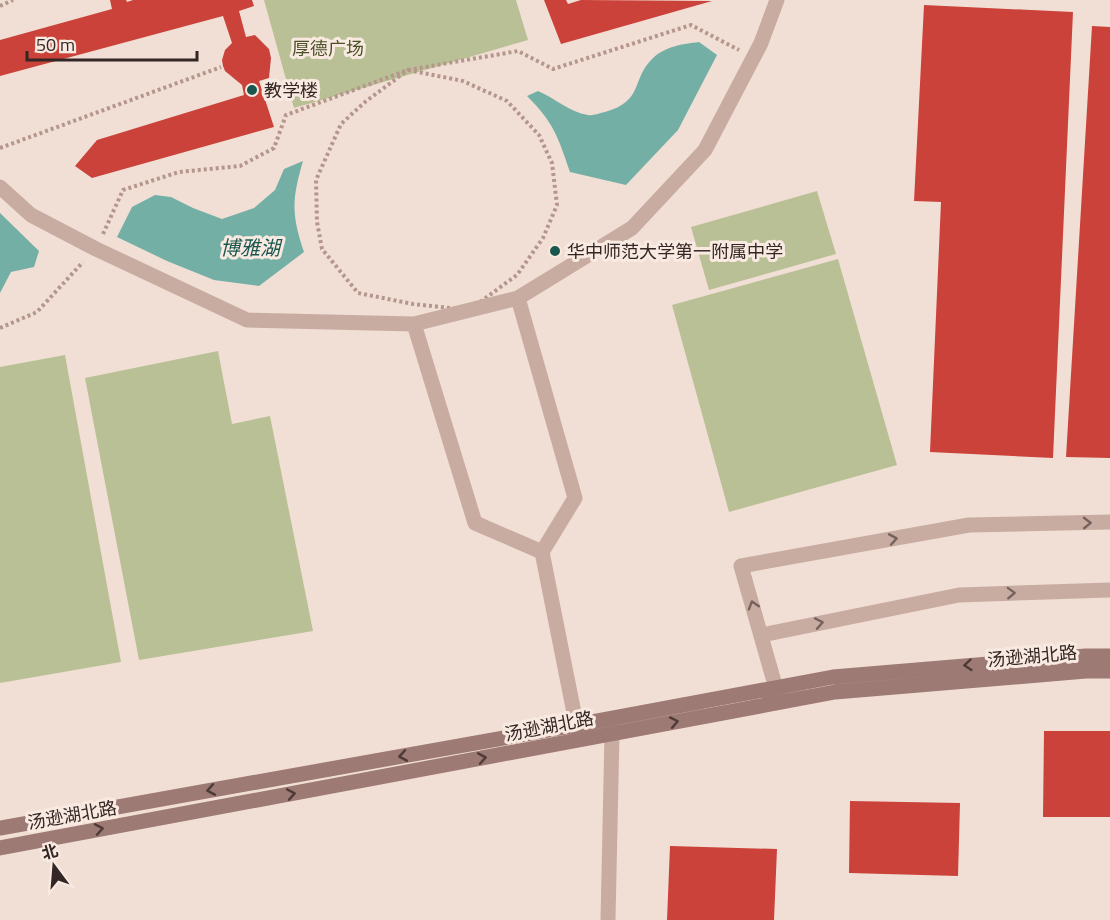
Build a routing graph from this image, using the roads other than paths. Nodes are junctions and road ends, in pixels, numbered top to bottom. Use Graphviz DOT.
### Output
graph roads {
  1 [pos="777,0"];
  2 [pos="0,187"];
  3 [pos="518,298"];
  4 [pos="414,324"];
  5 [pos="1110,522"];
  6 [pos="542,552"];
  7 [pos="1110,590"];
  8 [pos="762,635"];
  9 [pos="1110,656"];
  10 [pos="1110,671"];
  11 [pos="778,694"];
  12 [pos="611,725"];
  13 [pos="578,733"];
  14 [pos="0,828"];
  15 [pos="0,848"];
  16 [pos="608,920"];
  1 -- 3 [label="street"];
  2 -- 4 [label="street"];
  3 -- 4 [label="street"];
  3 -- 6 [label="street"];
  4 -- 6 [label="street"];
  8 -- 5 [label="street, one-way"];
  6 -- 13 [label="street"];
  8 -- 7 [label="street, one-way"];
  8 -- 11 [label="street"];
  9 -- 11 [label="main road, 汤逊湖北路, one-way"];
  10 -- 11 [label="main road, 汤逊湖北路"];
  11 -- 12 [label="main road, 汤逊湖北路"];
  12 -- 13 [label="main road, 汤逊湖北路"];
  12 -- 16 [label="street"];
  13 -- 14 [label="main road, 汤逊湖北路, one-way"];
  15 -- 13 [label="main road, 汤逊湖北路, one-way"];
}
